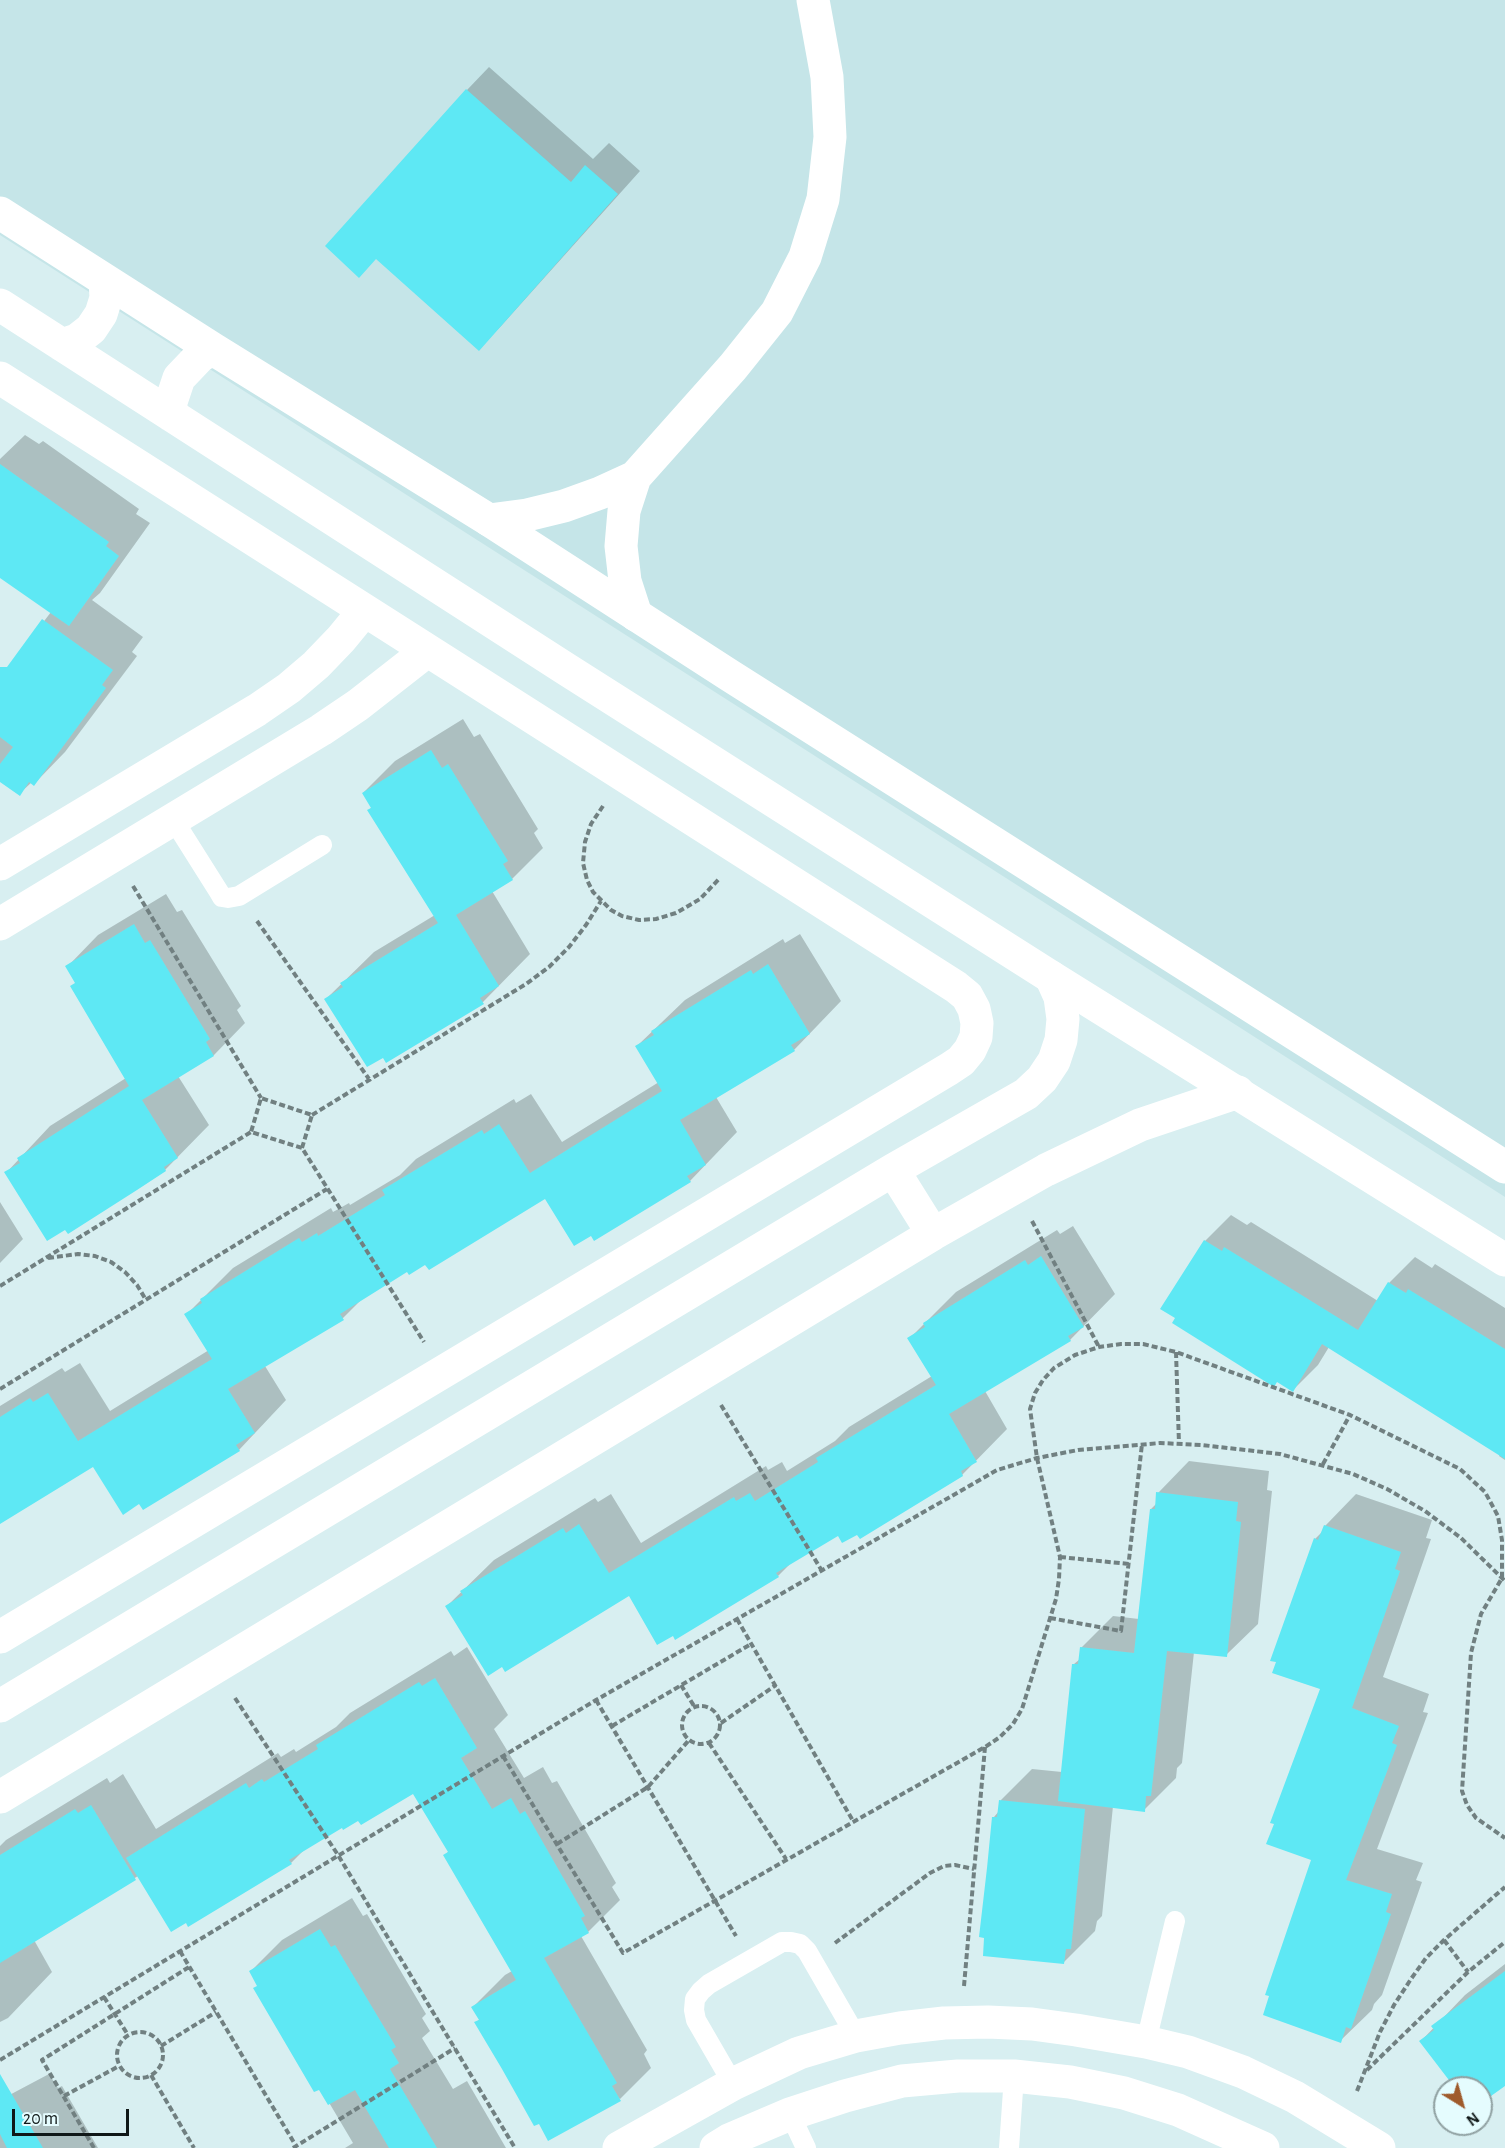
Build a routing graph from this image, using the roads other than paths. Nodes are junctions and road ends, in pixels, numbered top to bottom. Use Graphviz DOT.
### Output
graph roads {
  1 [pos="813,0"];
  2 [pos="0,213"];
  3 [pos="105,280"];
  4 [pos="0,305"];
  5 [pos="62,345"];
  6 [pos="213,349"];
  7 [pos="0,378"];
  8 [pos="171,416"];
  9 [pos="635,477"];
  10 [pos="489,520"];
  11 [pos="364,610"];
  12 [pos="636,615"];
  13 [pos="427,651"];
  14 [pos="172,819"];
  15 [pos="322,845"];
  16 [pos="0,864"];
  17 [pos="0,924"];
  18 [pos="1051,977"];
  19 [pos="1238,1092"];
  20 [pos="1505,1167"];
  21 [pos="893,1170"];
  22 [pos="933,1234"];
  23 [pos="1505,1260"];
  24 [pos="0,1637"];
  25 [pos="0,1706"];
  26 [pos="0,1797"];
  27 [pos="1175,1921"];
  28 [pos="856,2036"];
  29 [pos="1146,2042"];
  30 [pos="1014,2076"];
  31 [pos="733,2084"];
  32 [pos="790,2114"];
  33 [pos="619,2148"];
  34 [pos="716,2148"];
  35 [pos="806,2148"];
  36 [pos="1009,2148"];
  37 [pos="1263,2148"];
  38 [pos="1379,2148"];
  1 -- 9 [label="street"];
  2 -- 3 [label="street"];
  3 -- 5 [label="street"];
  3 -- 6 [label="street"];
  4 -- 5 [label="street"];
  5 -- 8 [label="street"];
  6 -- 8 [label="street"];
  6 -- 10 [label="street"];
  7 -- 11 [label="street"];
  8 -- 18 [label="street"];
  9 -- 10 [label="street"];
  9 -- 12 [label="street"];
  10 -- 12 [label="street"];
  11 -- 13 [label="street"];
  11 -- 16 [label="street"];
  12 -- 20 [label="street"];
  13 -- 14 [label="street"];
  13 -- 24 [label="street"];
  14 -- 15 [label="lane"];
  14 -- 17 [label="street"];
  18 -- 19 [label="street"];
  18 -- 21 [label="street"];
  19 -- 22 [label="street"];
  19 -- 23 [label="street"];
  21 -- 22 [label="street"];
  21 -- 25 [label="street"];
  22 -- 26 [label="street"];
  27 -- 29 [label="lane"];
  28 -- 29 [label="street"];
  28 -- 31 [label="street"];
  28 -- 31 [label="lane"];
  29 -- 38 [label="street"];
  30 -- 32 [label="street"];
  30 -- 36 [label="lane"];
  30 -- 37 [label="street"];
  31 -- 33 [label="street"];
  32 -- 34 [label="street"];
  32 -- 35 [label="lane"];
}
